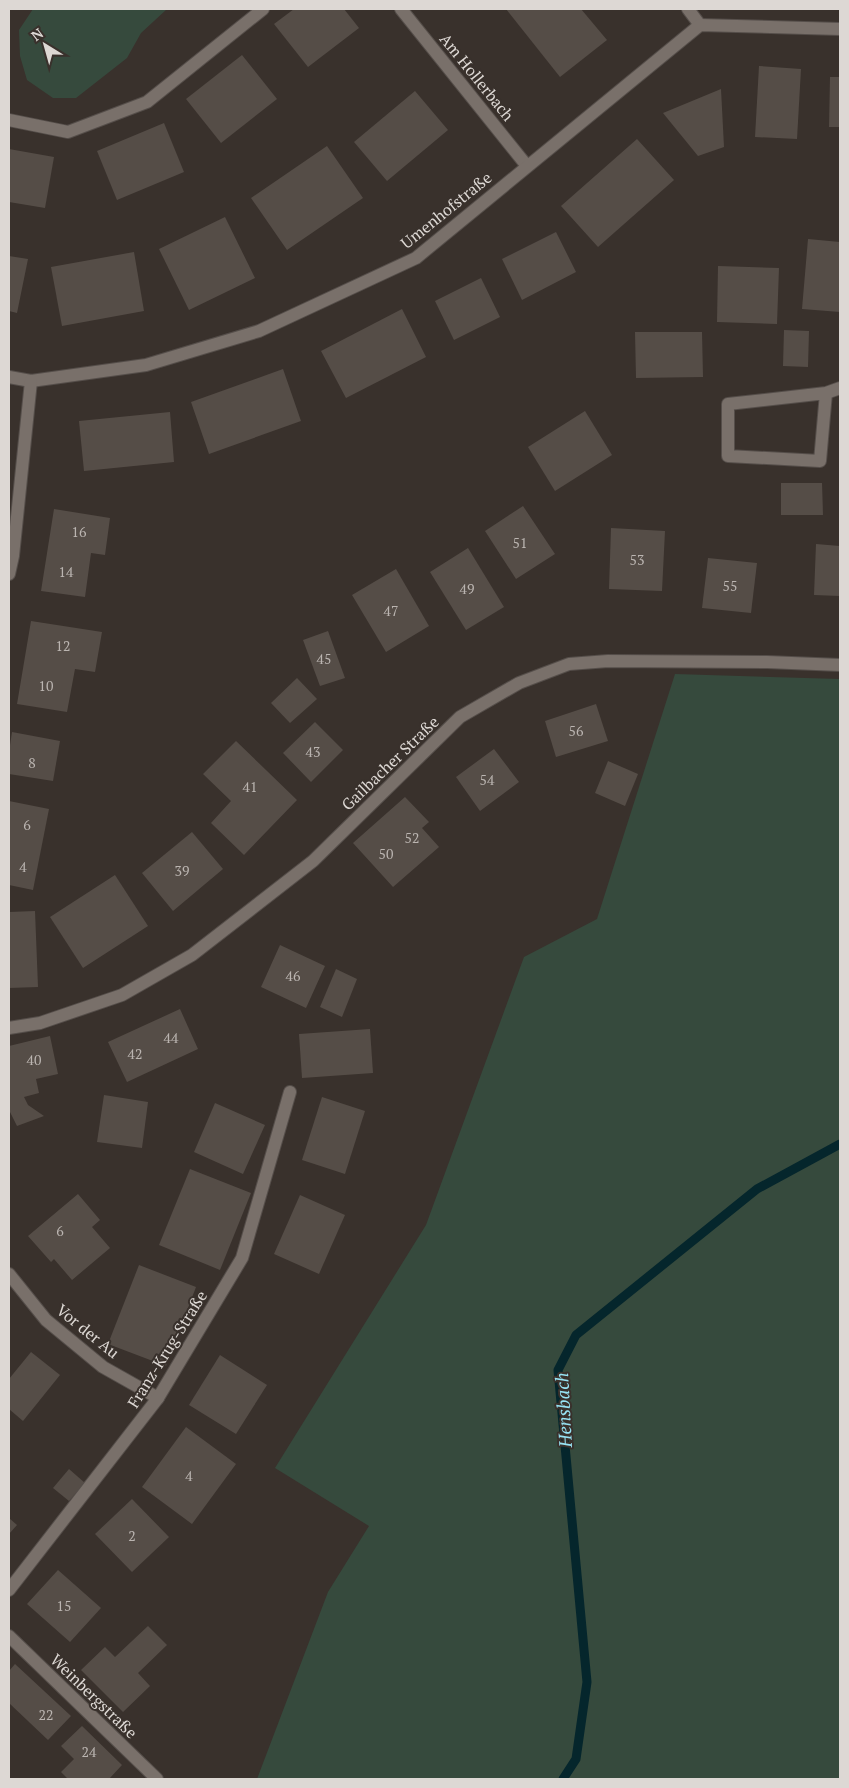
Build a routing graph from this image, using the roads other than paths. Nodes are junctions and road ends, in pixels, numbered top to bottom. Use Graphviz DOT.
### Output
graph roads {
  1 [pos="263,9"];
  2 [pos="401,9"];
  3 [pos="688,9"];
  4 [pos="700,26"];
  5 [pos="840,29"];
  6 [pos="9,120"];
  7 [pos="527,166"];
  8 [pos="9,377"];
  9 [pos="31,381"];
  10 [pos="840,388"];
  11 [pos="826,393"];
  12 [pos="9,574"];
  13 [pos="840,665"];
  14 [pos="9,1028"];
  15 [pos="290,1092"];
  16 [pos="9,1274"];
  17 [pos="158,1398"];
  18 [pos="9,1590"];
  19 [pos="9,1636"];
  20 [pos="157,1779"];
  1 -- 6 [label="street"];
  2 -- 7 [label="street, Am Hollerbach"];
  3 -- 4 [label="street"];
  4 -- 5 [label="street"];
  4 -- 7 [label="street, Umenhofstraße"];
  7 -- 9 [label="street, Umenhofstraße"];
  8 -- 9 [label="street, Umenhofstraße"];
  9 -- 12 [label="street"];
  10 -- 11 [label="street"];
  11 -- 11 [label="street"];
  13 -- 14 [label="street, Gailbacher Straße"];
  15 -- 17 [label="street, Franz-Krug-Straße"];
  16 -- 17 [label="street, Vor der Au"];
  17 -- 18 [label="street, Franz-Krug-Straße"];
  19 -- 20 [label="street, Weinbergstraße"];
}
